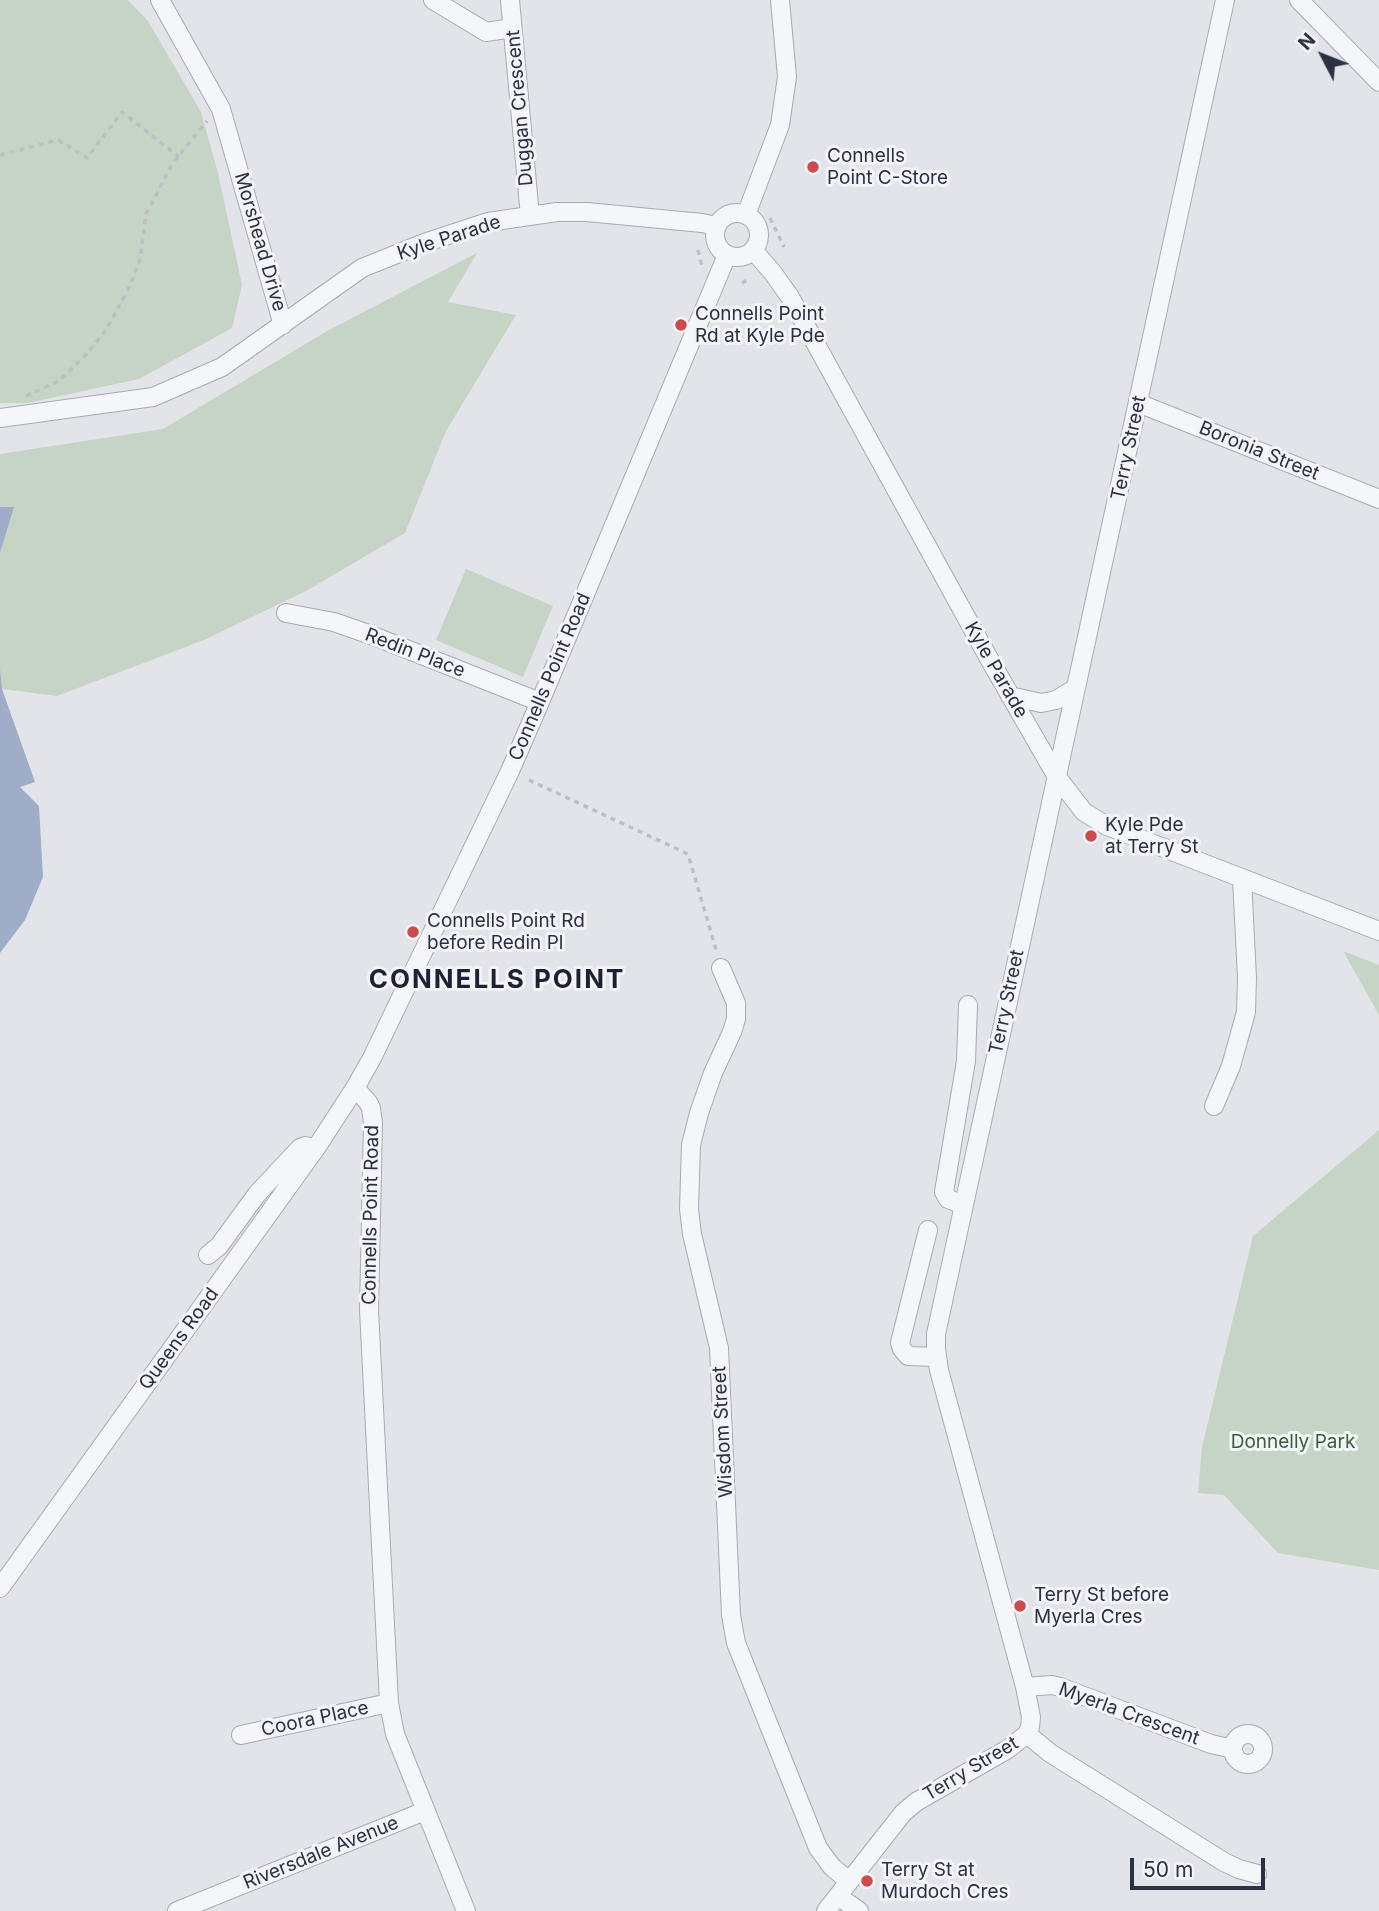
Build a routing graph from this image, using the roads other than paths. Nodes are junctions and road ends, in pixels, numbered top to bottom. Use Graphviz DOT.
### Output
graph roads {
  1 [pos="160,0"];
  2 [pos="433,0"];
  3 [pos="510,0"];
  4 [pos="780,0"];
  5 [pos="1225,0"];
  6 [pos="1299,0"];
  7 [pos="512,28"];
  8 [pos="1379,82"];
  9 [pos="746,215"];
  10 [pos="530,216"];
  11 [pos="717,226"];
  12 [pos="753,250"];
  13 [pos="727,255"];
  14 [pos="284,325"];
  15 [pos="1138,404"];
  16 [pos="0,418"];
  17 [pos="1379,499"];
  18 [pos="286,613"];
  19 [pos="1076,688"];
  20 [pos="1010,695"];
  21 [pos="540,702"];
  22 [pos="1057,777"];
  23 [pos="1242,879"];
  24 [pos="1379,931"];
  25 [pos="722,968"];
  26 [pos="968,1005"];
  27 [pos="355,1088"];
  28 [pos="1214,1106"];
  29 [pos="316,1149"];
  30 [pos="964,1205"];
  31 [pos="928,1230"];
  32 [pos="208,1255"];
  33 [pos="937,1357"];
  34 [pos="0,1588"];
  35 [pos="1025,1687"];
  36 [pos="389,1703"];
  37 [pos="1027,1734"];
  38 [pos="241,1735"];
  39 [pos="1233,1749"];
  40 [pos="425,1811"];
  41 [pos="1257,1874"];
  42 [pos="849,1881"];
  43 [pos="838,1896"];
  44 [pos="177,1911"];
  45 [pos="466,1911"];
  46 [pos="826,1911"];
  47 [pos="859,1911"];
  1 -- 14 [label="street, Morshead Drive"];
  2 -- 7 [label="street"];
  3 -- 7 [label="street, Duggan Crescent"];
  4 -- 9 [label="street"];
  5 -- 15 [label="street, Terry Street"];
  6 -- 8 [label="street"];
  7 -- 10 [label="street, Duggan Crescent"];
  9 -- 11 [label="street"];
  9 -- 12 [label="street"];
  10 -- 11 [label="street, Kyle Parade"];
  10 -- 14 [label="street, Kyle Parade"];
  11 -- 13 [label="street"];
  12 -- 13 [label="street"];
  12 -- 20 [label="street, Kyle Parade"];
  13 -- 21 [label="street, Connells Point Road"];
  14 -- 16 [label="street, Morshead Drive"];
  15 -- 17 [label="street, Boronia Street"];
  15 -- 19 [label="street, Terry Street"];
  18 -- 21 [label="street, Redin Place"];
  19 -- 20 [label="street"];
  19 -- 22 [label="street, Terry Street"];
  20 -- 22 [label="street, Kyle Parade"];
  21 -- 27 [label="street, Connells Point Road"];
  22 -- 23 [label="street, Kyle Parade"];
  22 -- 30 [label="street, Terry Street"];
  23 -- 24 [label="street, Kyle Parade"];
  23 -- 28 [label="street"];
  25 -- 42 [label="street, Wisdom Street"];
  26 -- 30 [label="street"];
  27 -- 29 [label="street, Queens Road"];
  27 -- 36 [label="street, Connells Point Road"];
  29 -- 32 [label="street"];
  29 -- 34 [label="street, Queens Road"];
  30 -- 33 [label="street, Terry Street"];
  31 -- 33 [label="street"];
  33 -- 35 [label="street, Terry Street"];
  35 -- 37 [label="street, Terry Street"];
  35 -- 39 [label="street, Myerla Crescent"];
  36 -- 38 [label="street, Coora Place"];
  36 -- 40 [label="street, Connells Point Road"];
  37 -- 41 [label="street"];
  37 -- 42 [label="street, Terry Street"];
  40 -- 44 [label="street, Riversdale Avenue"];
  40 -- 45 [label="street, Connells Point Road"];
  42 -- 43 [label="street, Terry Street"];
  43 -- 46 [label="street, Terry Street"];
  43 -- 47 [label="street"];
}
